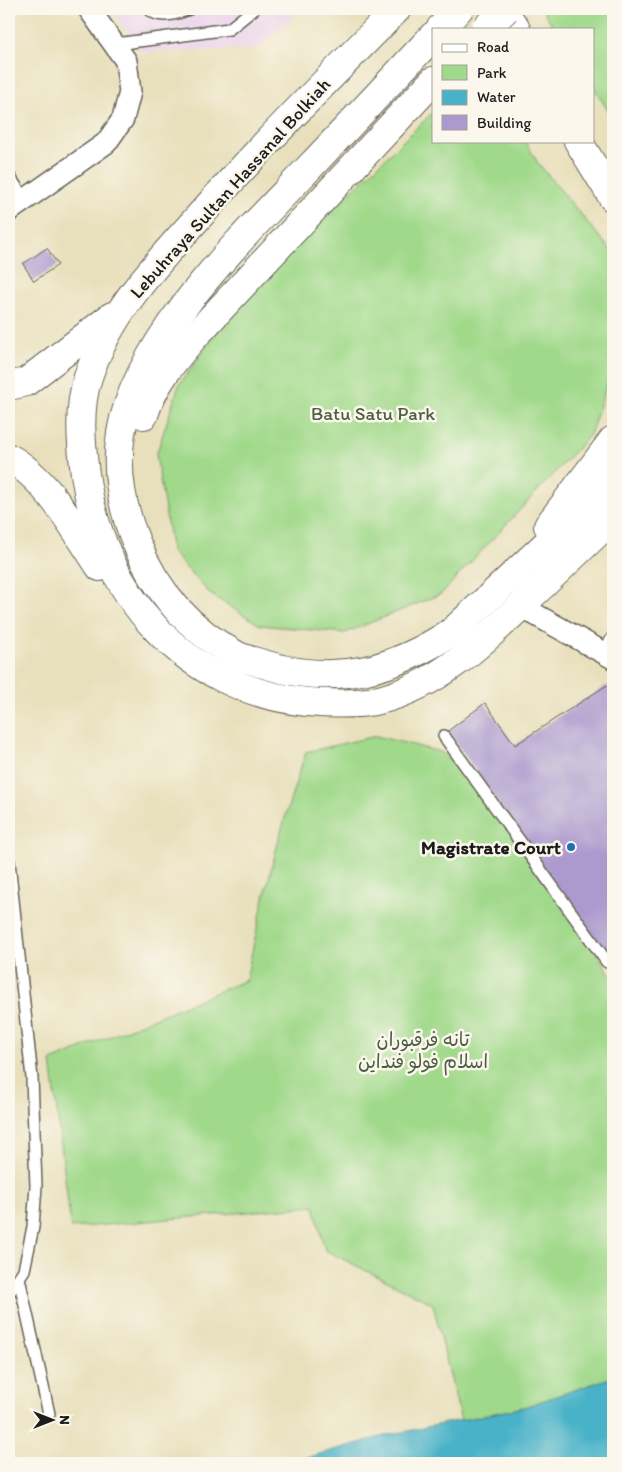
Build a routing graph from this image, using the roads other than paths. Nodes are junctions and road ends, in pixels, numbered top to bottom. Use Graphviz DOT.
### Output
graph roads {
  1 [pos="89,9"];
  2 [pos="148,9"];
  3 [pos="189,9"];
  4 [pos="254,9"];
  5 [pos="397,9"];
  6 [pos="459,9"];
  7 [pos="505,9"];
  8 [pos="441,28"];
  9 [pos="486,28"];
  10 [pos="515,28"];
  11 [pos="432,37"];
  12 [pos="116,44"];
  13 [pos="432,82"];
  14 [pos="579,142"];
  15 [pos="9,176"];
  16 [pos="613,198"];
  17 [pos="17,205"];
  18 [pos="120,310"];
  19 [pos="9,386"];
  20 [pos="613,440"];
  21 [pos="9,458"];
  22 [pos="613,482"];
  23 [pos="126,517"];
  24 [pos="613,518"];
  25 [pos="500,588"];
  26 [pos="520,606"];
  27 [pos="136,607"];
  28 [pos="610,649"];
  29 [pos="444,736"];
  30 [pos="9,862"];
  31 [pos="613,962"];
  32 [pos="19,1278"];
  33 [pos="9,1293"];
  34 [pos="49,1414"];
  1 -- 12 [label="street"];
  2 -- 3 [label="lane"];
  4 -- 12 [label="lane"];
  5 -- 18 [label="main road, Lebuhraya Sultan Hassanal Bolkiah"];
  6 -- 8 [label="main road"];
  7 -- 9 [label="main road, bridge"];
  7 -- 10 [label="main road"];
  11 -- 23 [label="main road"];
  12 -- 17 [label="street"];
  13 -- 23 [label="main road"];
  14 -- 16 [label="main road"];
  15 -- 17 [label="lane"];
  18 -- 19 [label="main road"];
  18 -- 27 [label="main road, Lebuhraya Sultan Hassanal Bolkiah"];
  20 -- 25 [label="main road"];
  21 -- 27 [label="main road"];
  22 -- 25 [label="main road"];
  23 -- 25 [label="main road"];
  24 -- 26 [label="main road, Lebuhraya Sultan Hassanal Bolkiah"];
  26 -- 27 [label="main road, Lebuhraya Sultan Hassanal Bolkiah"];
  26 -- 28 [label="street"];
  29 -- 31 [label="lane"];
  30 -- 32 [label="lane"];
  32 -- 33 [label="lane"];
  32 -- 34 [label="lane"];
}
